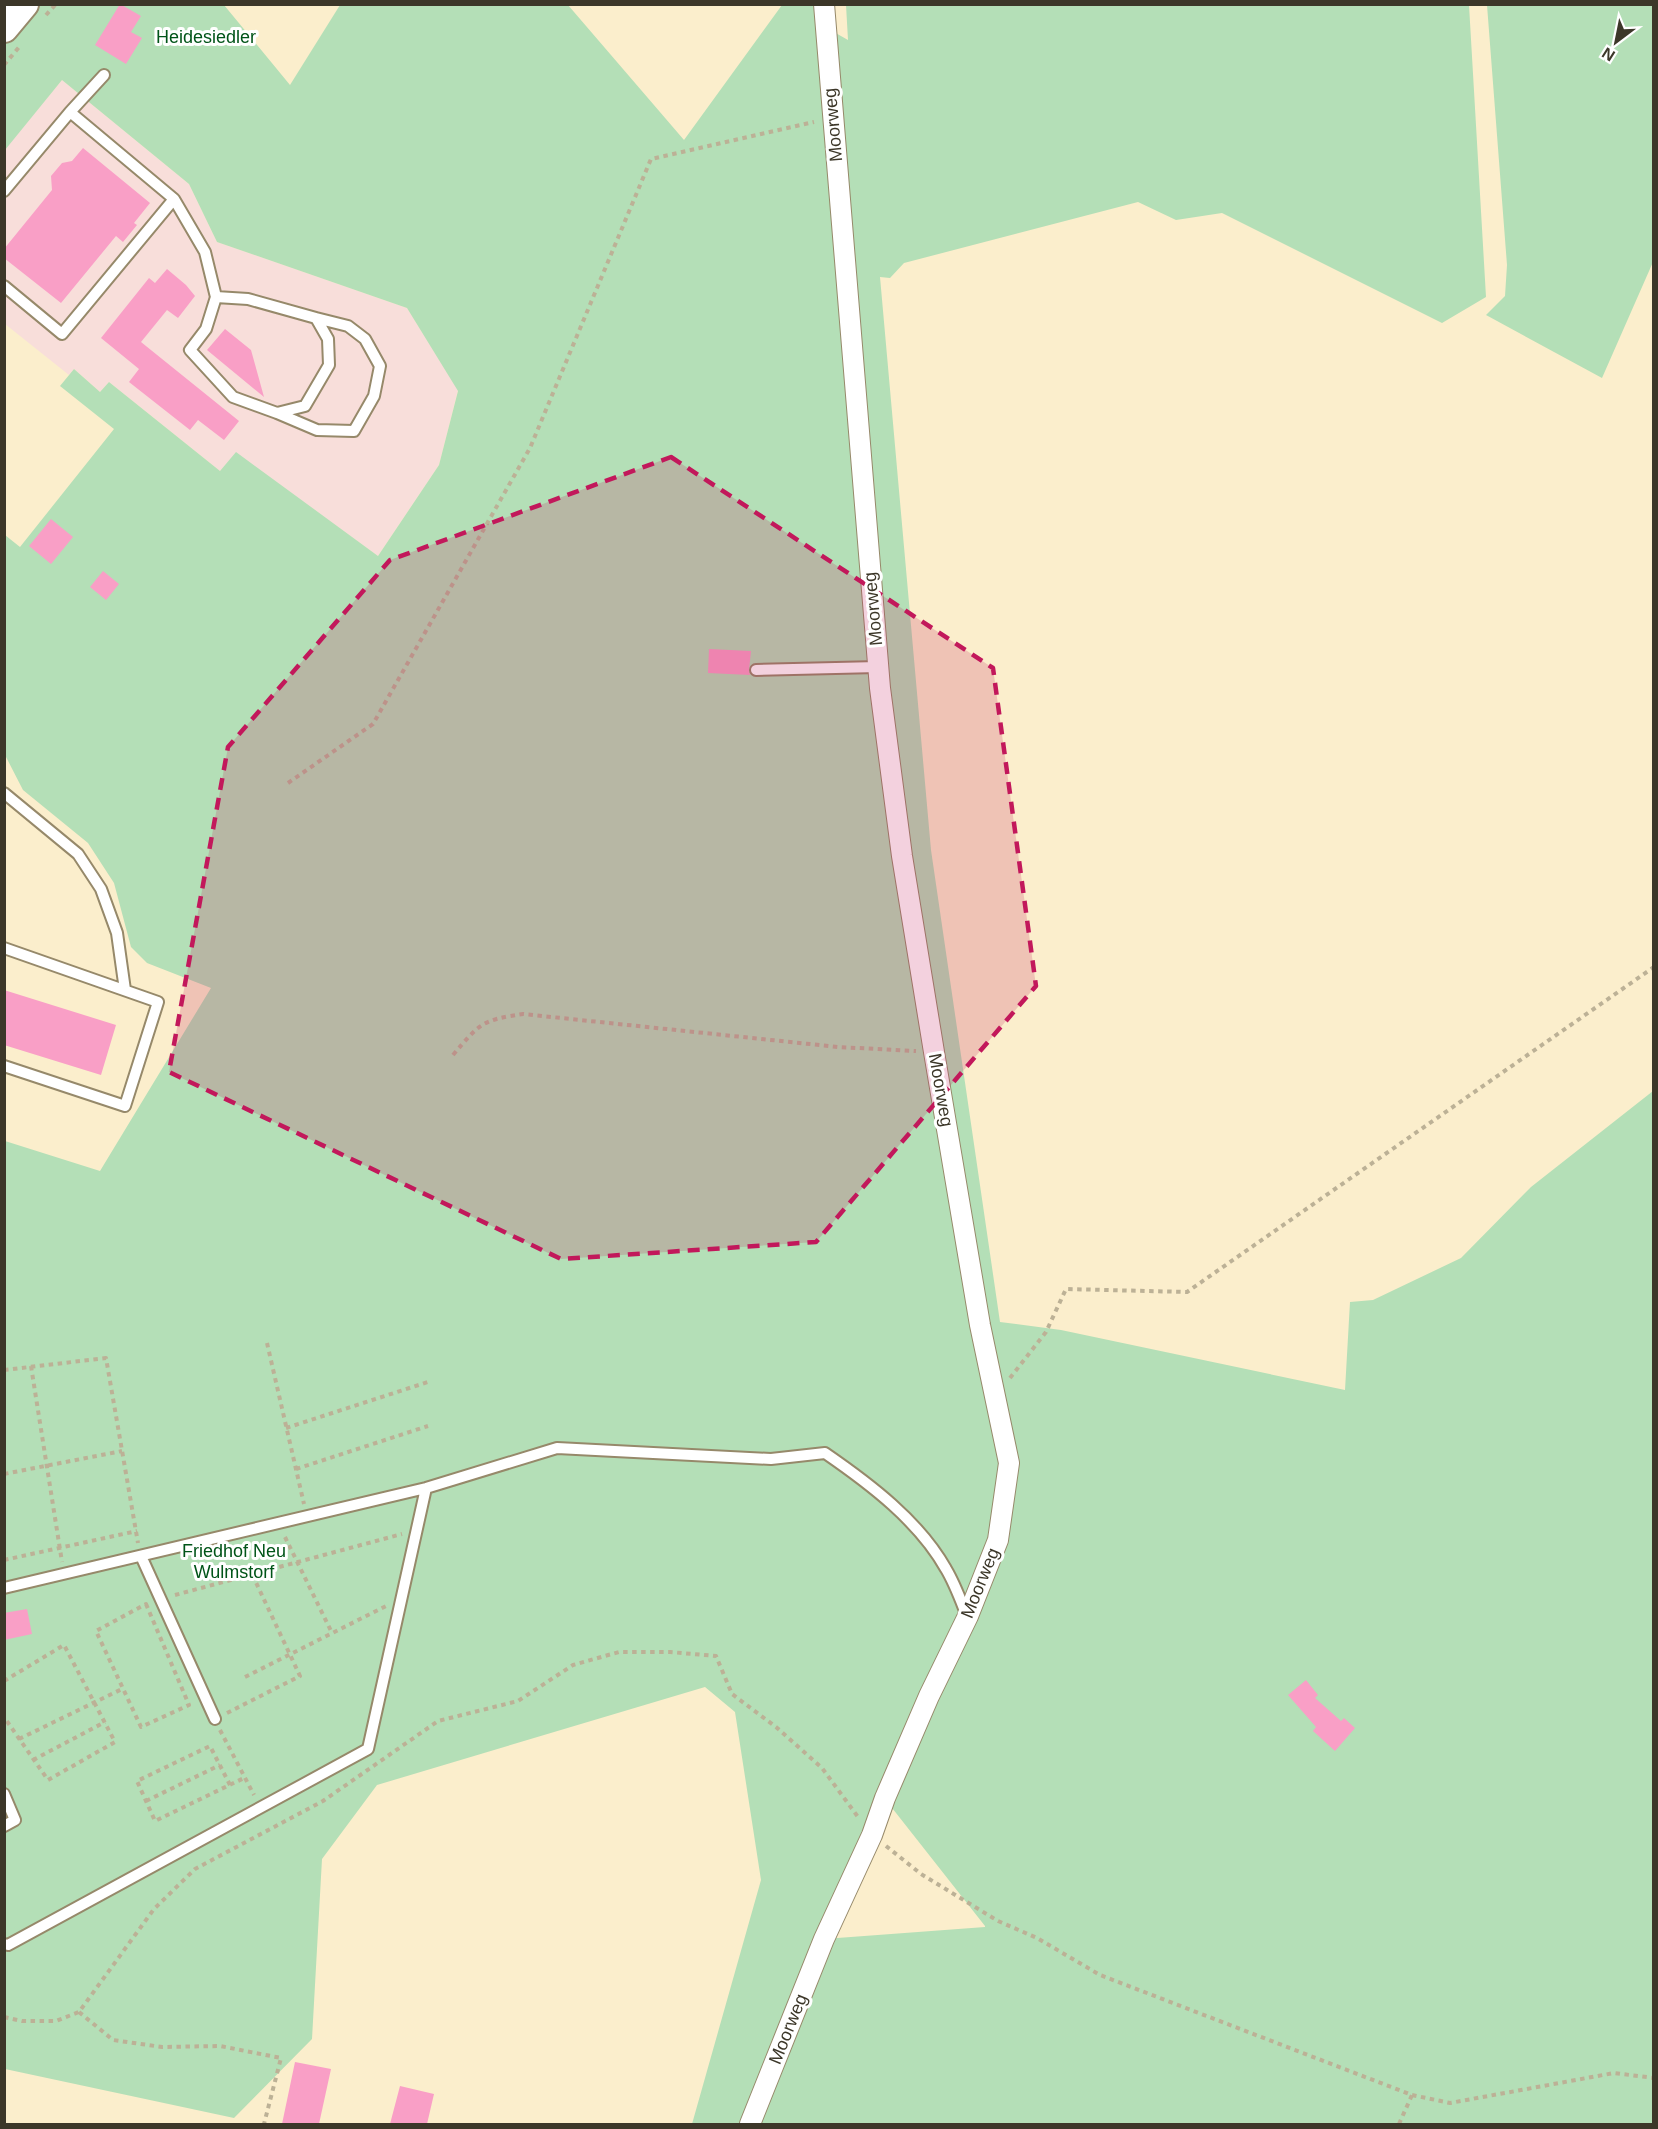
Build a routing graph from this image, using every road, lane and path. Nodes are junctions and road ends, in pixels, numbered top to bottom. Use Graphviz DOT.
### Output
graph roads {
  1 [pos="24,4"];
  2 [pos="824,4"];
  3 [pos="4,28"];
  4 [pos="104,75"];
  5 [pos="70,112"];
  6 [pos="833,118"];
  7 [pos="4,191"];
  8 [pos="174,199"];
  9 [pos="4,286"];
  10 [pos="216,297"];
  11 [pos="316,318"];
  12 [pos="277,413"];
  13 [pos="878,667"];
  14 [pos="756,670"];
  15 [pos="288,783"];
  16 [pos="4,793"];
  17 [pos="4,948"];
  18 [pos="1653,967"];
  19 [pos="125,990"];
  20 [pos="934,1052"];
  21 [pos="453,1054"];
  22 [pos="4,1066"];
  23 [pos="267,1343"];
  24 [pos="31,1366"];
  25 [pos="4,1370"];
  26 [pos="431,1381"];
  27 [pos="994,1398"];
  28 [pos="428,1426"];
  29 [pos="286,1428"];
  30 [pos="122,1451"];
  31 [pos="47,1466"];
  32 [pos="296,1469"];
  33 [pos="4,1474"];
  34 [pos="426,1488"];
  35 [pos="307,1516"];
  36 [pos="278,1524"];
  37 [pos="416,1530"];
  38 [pos="136,1531"];
  39 [pos="59,1548"];
  40 [pos="141,1556"];
  41 [pos="4,1560"];
  42 [pos="297,1561"];
  43 [pos="64,1574"];
  44 [pos="252,1574"];
  45 [pos="4,1588"];
  46 [pos="160,1599"];
  47 [pos="401,1599"];
  48 [pos="968,1617"];
  49 [pos="332,1633"];
  50 [pos="289,1654"];
  51 [pos="245,1677"];
  52 [pos="4,1681"];
  53 [pos="122,1689"];
  54 [pos="94,1701"];
  55 [pos="4,1717"];
  56 [pos="215,1719"];
  57 [pos="105,1722"];
  58 [pos="20,1739"];
  59 [pos="33,1760"];
  60 [pos="220,1765"];
  61 [pos="244,1778"];
  62 [pos="230,1785"];
  63 [pos="4,1794"];
  64 [pos="254,1796"];
  65 [pos="146,1801"];
  66 [pos="4,1826"];
  67 [pos="872,1835"];
  68 [pos="4,1944"];
  69 [pos="79,2012"];
  70 [pos="4,2017"];
  71 [pos="1653,2078"];
  72 [pos="1412,2095"];
  73 [pos="264,2124"];
  74 [pos="750,2124"];
  75 [pos="1399,2124"];
  1 -- 3 [label="main road"];
  2 -- 6 [label="street, Moorweg"];
  4 -- 5 [label="lane"];
  5 -- 7 [label="lane"];
  5 -- 8 [label="lane"];
  6 -- 13 [label="street, Moorweg"];
  6 -- 15 [label="path"];
  8 -- 9 [label="lane"];
  8 -- 10 [label="lane"];
  10 -- 11 [label="lane"];
  10 -- 12 [label="lane"];
  11 -- 12 [label="lane"];
  11 -- 12 [label="lane"];
  13 -- 14 [label="lane"];
  13 -- 20 [label="street, Moorweg"];
  16 -- 19 [label="lane"];
  17 -- 19 [label="lane"];
  18 -- 27 [label="path"];
  19 -- 22 [label="lane"];
  20 -- 21 [label="path"];
  20 -- 27 [label="street, Moorweg"];
  23 -- 29 [label="path"];
  24 -- 25 [label="path"];
  24 -- 30 [label="path"];
  24 -- 31 [label="path"];
  26 -- 29 [label="path"];
  27 -- 48 [label="street, Moorweg"];
  28 -- 32 [label="path"];
  29 -- 32 [label="path"];
  30 -- 31 [label="path"];
  30 -- 38 [label="path"];
  31 -- 33 [label="path"];
  31 -- 39 [label="path"];
  32 -- 35 [label="path"];
  34 -- 35 [label="lane"];
  34 -- 37 [label="lane"];
  34 -- 48 [label="lane"];
  35 -- 36 [label="lane"];
  36 -- 40 [label="lane"];
  36 -- 42 [label="path"];
  37 -- 42 [label="path"];
  37 -- 47 [label="lane"];
  38 -- 39 [label="path"];
  38 -- 40 [label="path"];
  39 -- 41 [label="path"];
  39 -- 43 [label="path"];
  40 -- 43 [label="lane"];
  40 -- 46 [label="lane"];
  42 -- 44 [label="path"];
  42 -- 49 [label="path"];
  43 -- 45 [label="lane"];
  44 -- 46 [label="path"];
  44 -- 50 [label="path"];
  46 -- 56 [label="lane"];
  47 -- 49 [label="path"];
  47 -- 68 [label="lane"];
  48 -- 67 [label="street, Moorweg"];
  49 -- 50 [label="path"];
  50 -- 51 [label="path"];
  50 -- 56 [label="path"];
  52 -- 54 [label="path"];
  53 -- 53 [label="path"];
  53 -- 54 [label="path"];
  54 -- 57 [label="path"];
  54 -- 58 [label="path"];
  55 -- 58 [label="path"];
  56 -- 61 [label="path"];
  57 -- 59 [label="path"];
  57 -- 59 [label="path"];
  58 -- 59 [label="path"];
  60 -- 62 [label="path"];
  60 -- 65 [label="path"];
  60 -- 65 [label="path"];
  61 -- 62 [label="path"];
  61 -- 64 [label="path"];
  62 -- 65 [label="path"];
  63 -- 66 [label="lane"];
  67 -- 69 [label="path"];
  67 -- 72 [label="path"];
  67 -- 74 [label="street, Moorweg"];
  69 -- 70 [label="path"];
  69 -- 73 [label="path"];
  71 -- 72 [label="path"];
  72 -- 75 [label="path"];
}
